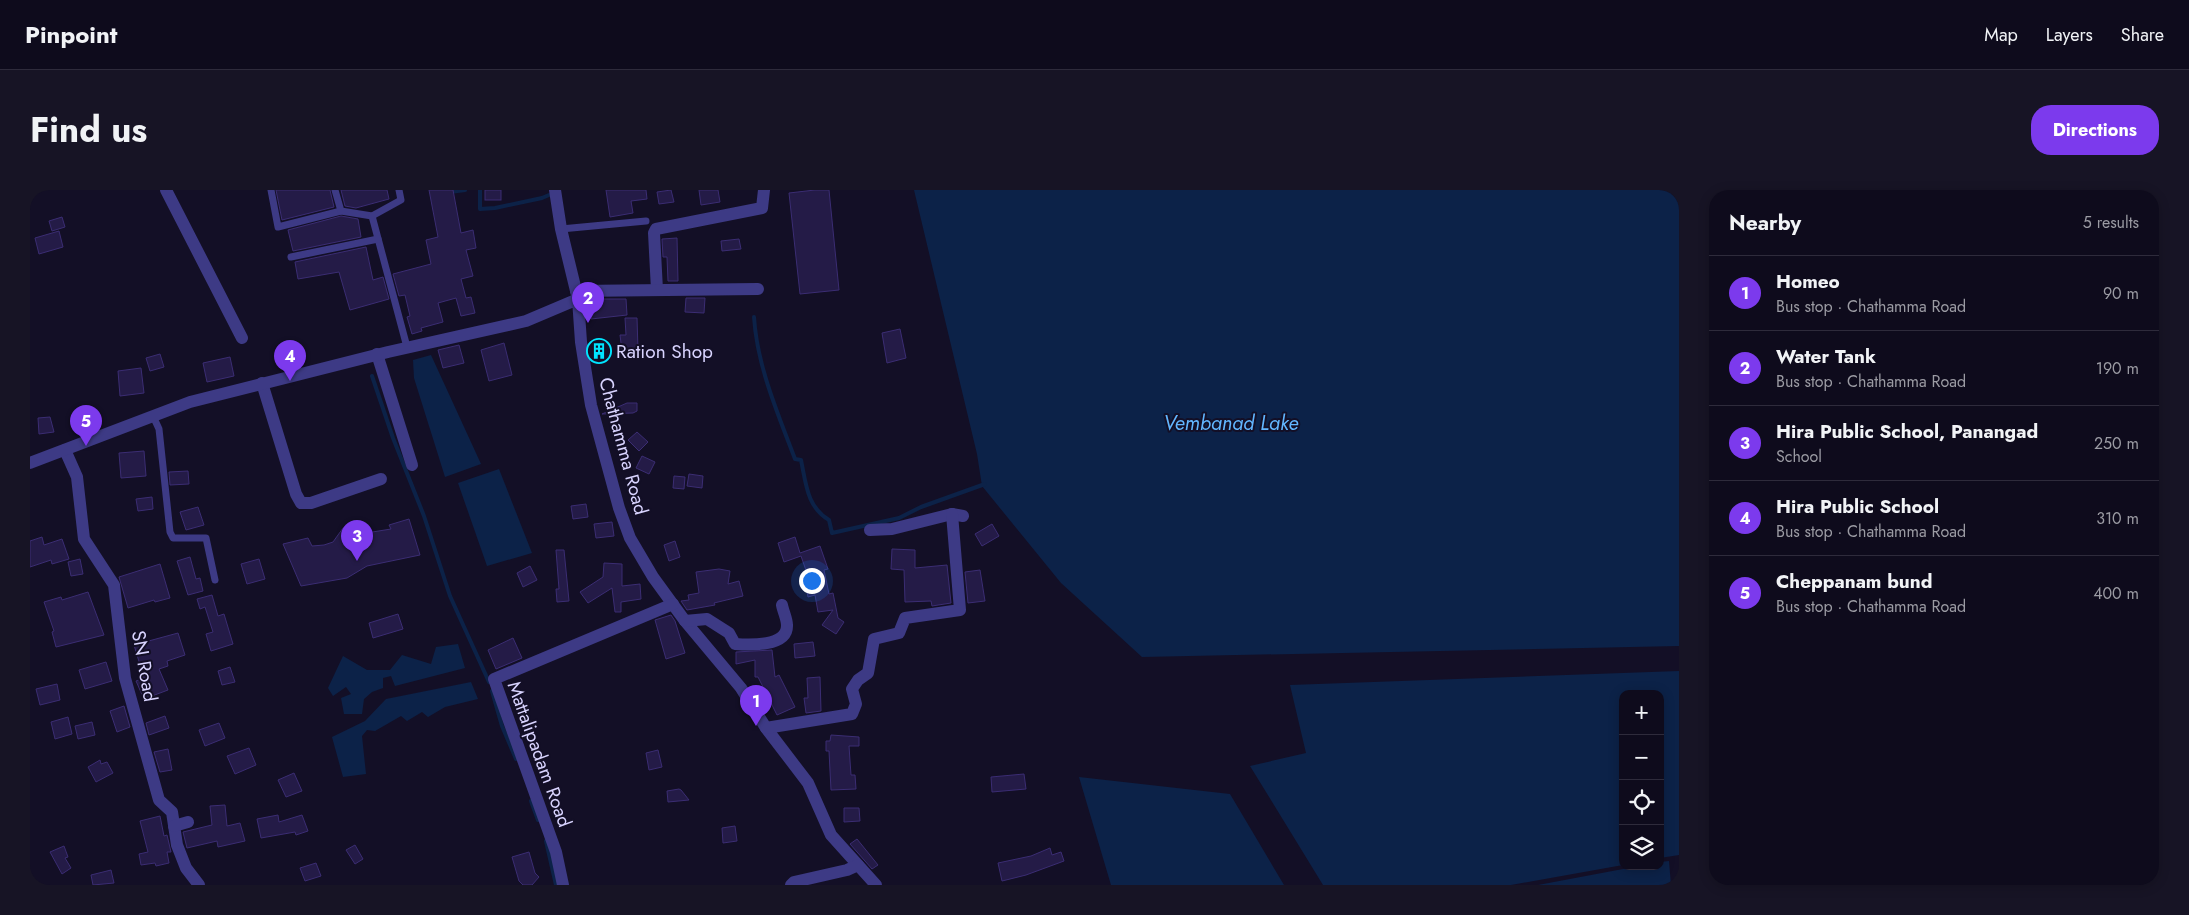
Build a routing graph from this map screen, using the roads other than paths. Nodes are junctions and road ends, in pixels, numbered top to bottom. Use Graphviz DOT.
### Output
graph roads {
  1 [pos="166,190"];
  2 [pos="271,190"];
  3 [pos="335,190"];
  4 [pos="399,190"];
  5 [pos="555,190"];
  6 [pos="764,190"];
  7 [pos="340,212"];
  8 [pos="372,216"];
  9 [pos="646,221"];
  10 [pos="561,229"];
  11 [pos="378,238"];
  12 [pos="291,256"];
  13 [pos="758,289"];
  14 [pos="657,290"];
  15 [pos="577,295"];
  16 [pos="242,338"];
  17 [pos="407,347"];
  18 [pos="377,354"];
  19 [pos="262,383"];
  20 [pos="153,416"];
  21 [pos="65,450"];
  22 [pos="30,463"];
  23 [pos="412,465"];
  24 [pos="381,480"];
  25 [pos="870,530"];
  26 [pos="215,580"];
  27 [pos="673,604"];
  28 [pos="782,605"];
  29 [pos="685,621"];
  30 [pos="766,728"];
  31 [pos="188,822"];
  32 [pos="174,826"];
  33 [pos="858,865"];
  34 [pos="199,885"];
  35 [pos="562,885"];
  36 [pos="791,885"];
  37 [pos="876,885"];
  1 -- 16 [label="street"];
  2 -- 7 [label="lane"];
  3 -- 7 [label="lane"];
  4 -- 8 [label="lane"];
  5 -- 10 [label="street, Chathamma Road"];
  6 -- 14 [label="street"];
  7 -- 8 [label="lane"];
  8 -- 11 [label="lane"];
  9 -- 10 [label="lane"];
  10 -- 15 [label="street, Chathamma Road"];
  11 -- 12 [label="lane"];
  11 -- 17 [label="lane"];
  13 -- 14 [label="street"];
  14 -- 15 [label="street"];
  15 -- 17 [label="street"];
  15 -- 27 [label="street, Chathamma Road"];
  17 -- 18 [label="street"];
  18 -- 19 [label="street"];
  18 -- 23 [label="street"];
  19 -- 20 [label="street"];
  19 -- 24 [label="street"];
  20 -- 21 [label="street"];
  20 -- 26 [label="lane"];
  21 -- 22 [label="street"];
  21 -- 32 [label="street, SN Road"];
  25 -- 30 [label="street"];
  27 -- 29 [label="street, Chathamma Road"];
  27 -- 35 [label="street, Mattalipadam Road"];
  28 -- 29 [label="street"];
  29 -- 30 [label="street, Chathamma Road"];
  30 -- 33 [label="street, Chathamma Road"];
  31 -- 32 [label="street"];
  32 -- 34 [label="street, SN Road"];
  33 -- 36 [label="street"];
  33 -- 37 [label="street, Chathamma Road"];
}
